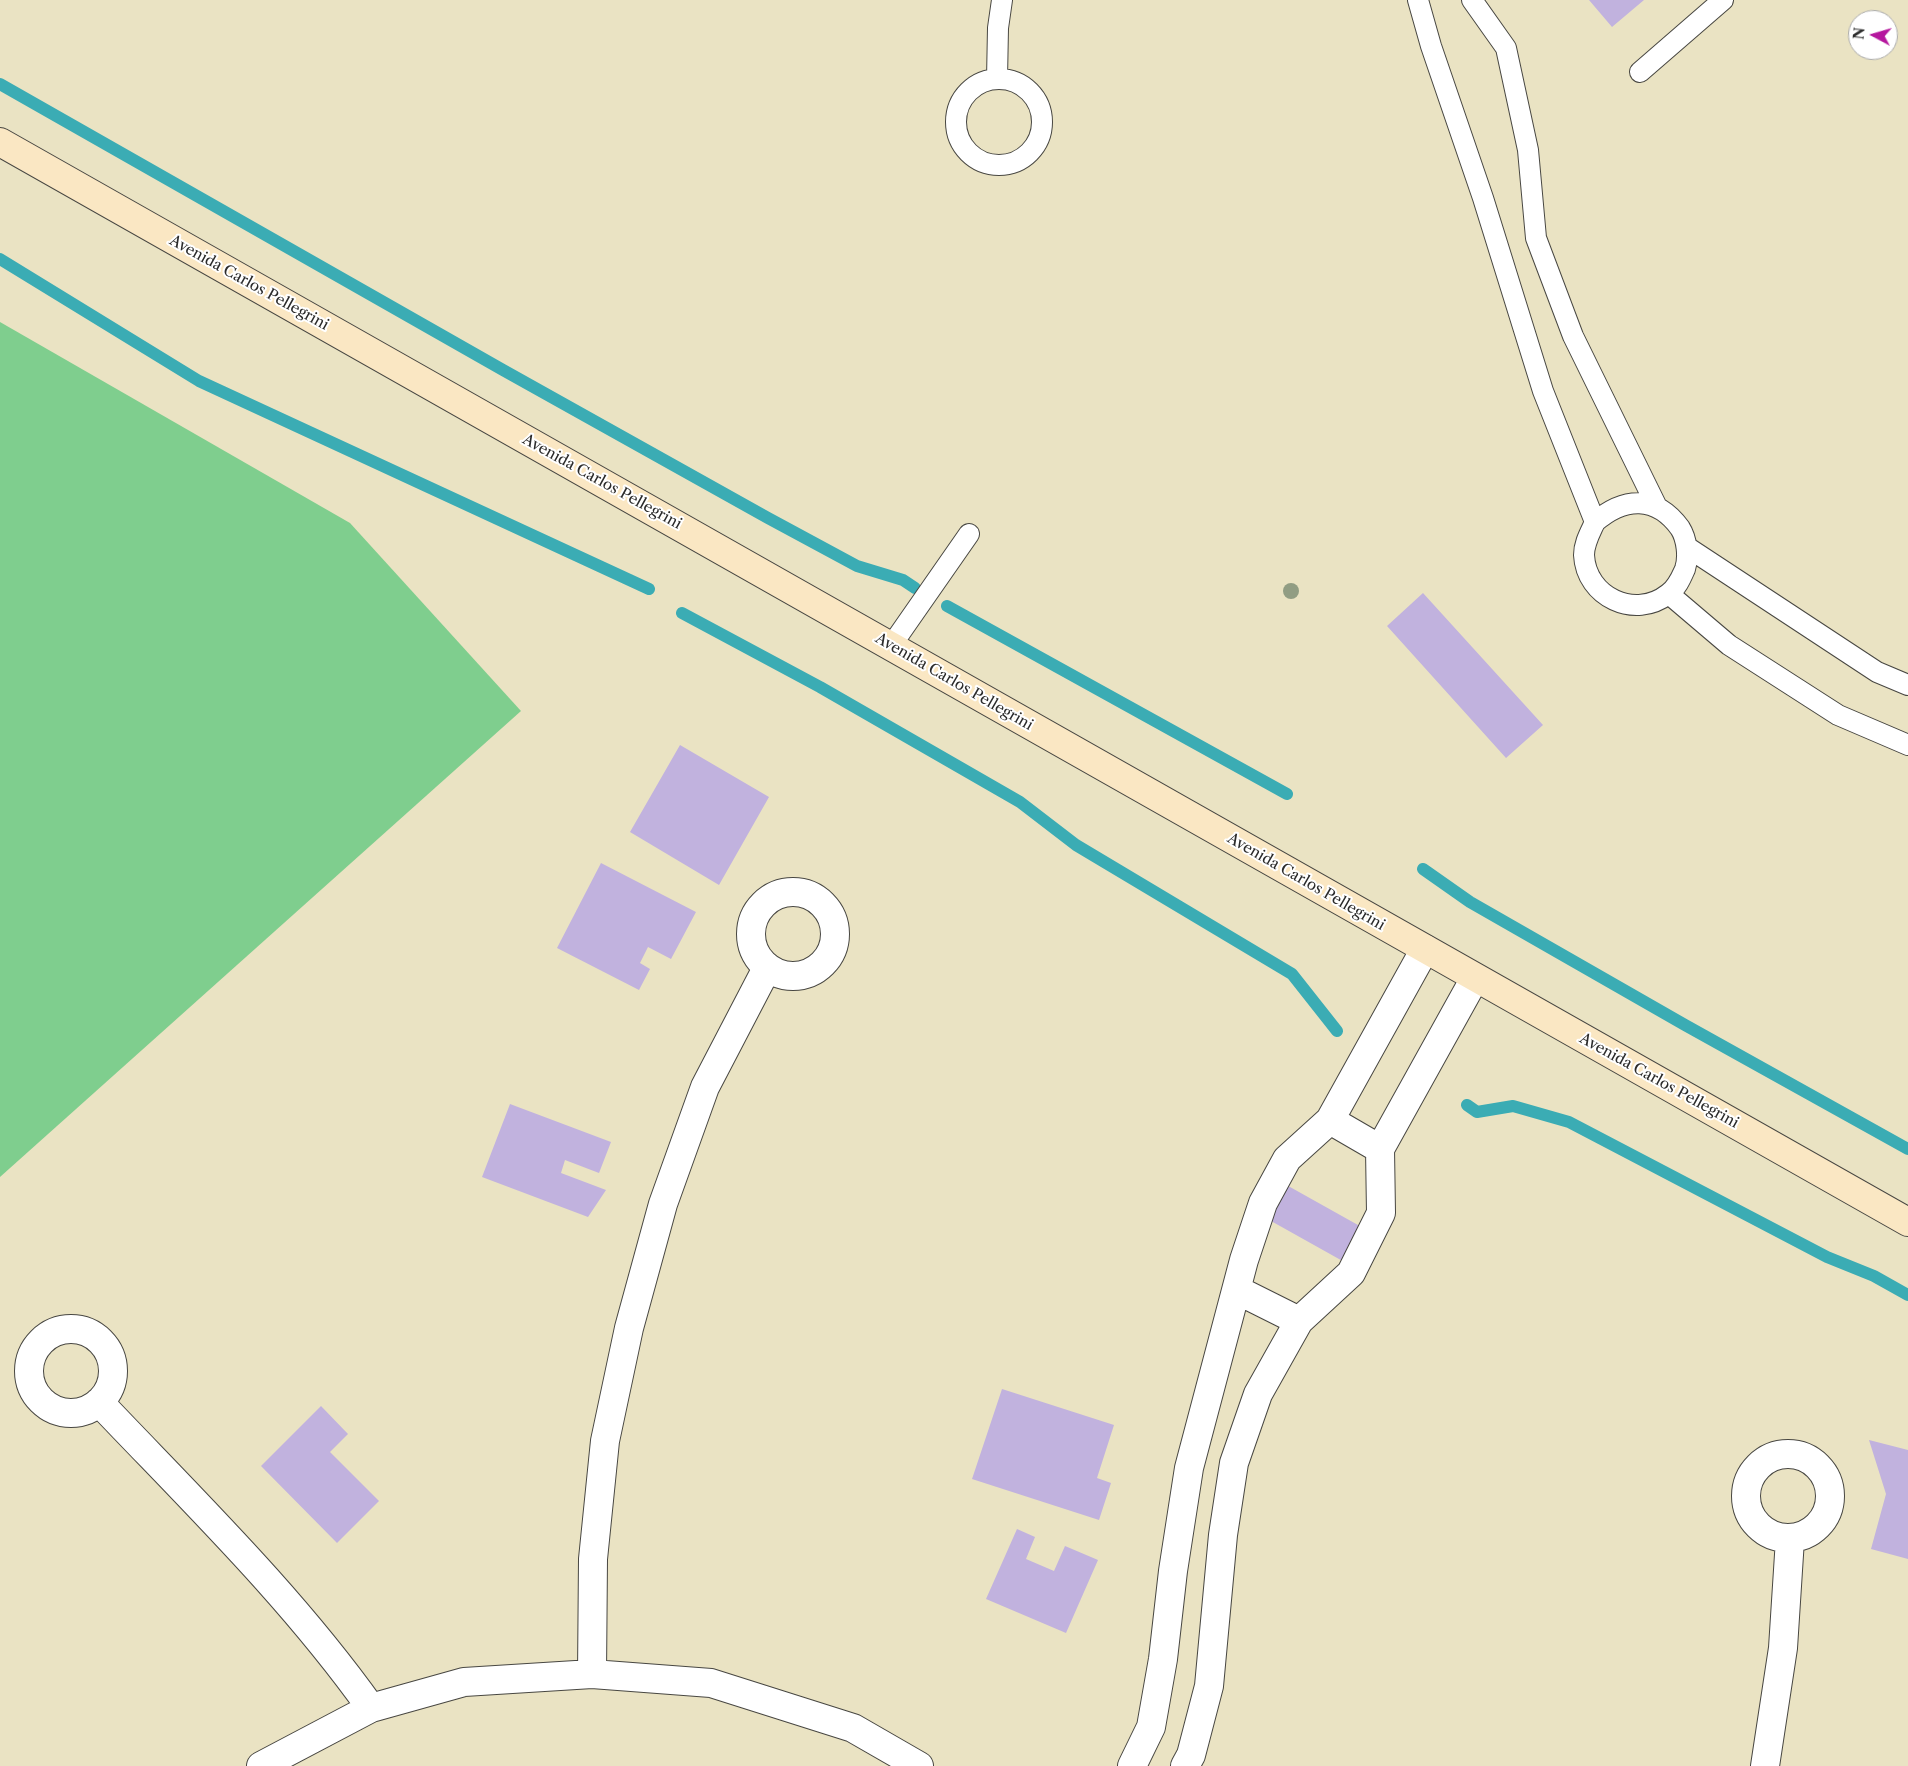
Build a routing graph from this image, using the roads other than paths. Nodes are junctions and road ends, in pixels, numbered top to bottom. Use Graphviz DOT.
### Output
graph roads {
  1 [pos="1002,0"];
  2 [pos="1418,0"];
  3 [pos="1472,0"];
  4 [pos="1723,0"];
  5 [pos="1640,72"];
  6 [pos="998,79"];
  7 [pos="0,142"];
  8 [pos="1657,507"];
  9 [pos="1595,522"];
  10 [pos="969,534"];
  11 [pos="1687,547"];
  12 [pos="1669,594"];
  13 [pos="891,646"];
  14 [pos="1908,686"];
  15 [pos="1908,745"];
  16 [pos="1425,949"];
  17 [pos="767,968"];
  18 [pos="1475,978"];
  19 [pos="1330,1120"];
  20 [pos="1380,1149"];
  21 [pos="1908,1222"];
  22 [pos="1237,1290"];
  23 [pos="1299,1321"];
  24 [pos="99,1402"];
  25 [pos="1790,1539"];
  26 [pos="592,1674"];
  27 [pos="371,1708"];
  28 [pos="261,1766"];
  29 [pos="919,1766"];
  30 [pos="1132,1766"];
  31 [pos="1186,1766"];
  32 [pos="1765,1766"];
  1 -- 6 [label="lane"];
  2 -- 9 [label="lane"];
  3 -- 8 [label="lane"];
  4 -- 5 [label="lane"];
  6 -- 6 [label="lane"];
  7 -- 13 [label="main road, Avenida Carlos Pellegrini"];
  8 -- 9 [label="lane"];
  8 -- 11 [label="lane"];
  9 -- 12 [label="lane"];
  10 -- 13 [label="lane"];
  11 -- 12 [label="lane"];
  11 -- 14 [label="lane"];
  12 -- 15 [label="lane"];
  13 -- 16 [label="main road, Avenida Carlos Pellegrini"];
  16 -- 18 [label="main road, Avenida Carlos Pellegrini"];
  16 -- 19 [label="street"];
  17 -- 26 [label="street"];
  18 -- 20 [label="street"];
  18 -- 21 [label="main road, Avenida Carlos Pellegrini"];
  19 -- 20 [label="street"];
  19 -- 22 [label="street"];
  20 -- 23 [label="street"];
  22 -- 23 [label="street"];
  22 -- 30 [label="street"];
  23 -- 31 [label="street"];
  24 -- 27 [label="street"];
  25 -- 32 [label="street"];
  26 -- 27 [label="street"];
  26 -- 29 [label="street"];
  27 -- 28 [label="street"];
}
